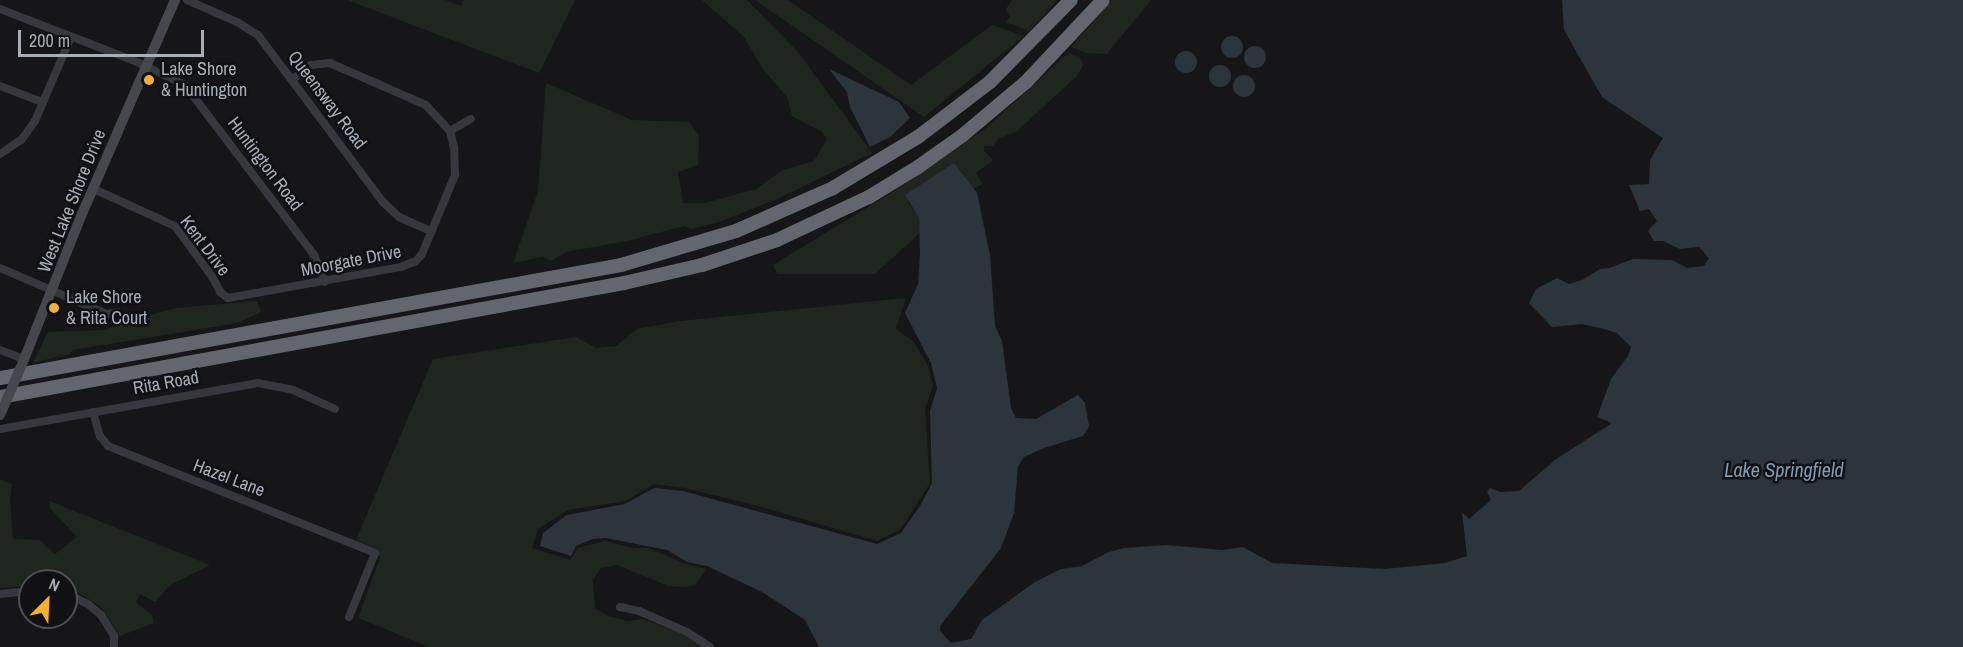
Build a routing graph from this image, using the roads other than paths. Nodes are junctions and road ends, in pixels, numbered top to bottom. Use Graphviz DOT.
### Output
graph roads {
  1 [pos="175,0"];
  2 [pos="187,0"];
  3 [pos="1103,0"];
  4 [pos="1070,1"];
  5 [pos="0,9"];
  6 [pos="70,37"];
  7 [pos="147,67"];
  8 [pos="292,80"];
  9 [pos="0,86"];
  10 [pos="42,102"];
  11 [pos="471,119"];
  12 [pos="450,131"];
  13 [pos="10,149"];
  14 [pos="0,154"];
  15 [pos="15,156"];
  16 [pos="94,189"];
  17 [pos="432,232"];
  18 [pos="0,268"];
  19 [pos="325,282"];
  20 [pos="53,290"];
  21 [pos="224,296"];
  22 [pos="117,312"];
  23 [pos="0,350"];
  24 [pos="23,363"];
  25 [pos="0,378"];
  26 [pos="0,397"];
  27 [pos="335,409"];
  28 [pos="93,412"];
  29 [pos="0,415"];
  30 [pos="0,429"];
  31 [pos="18,592"];
  32 [pos="0,594"];
  33 [pos="78,599"];
  34 [pos="620,607"];
  35 [pos="350,617"];
  36 [pos="114,647"];
  37 [pos="710,647"];
  1 -- 7 [label="street, West Lake Shore Drive"];
  2 -- 8 [label="street, Queensway Road"];
  3 -- 26 [label="highway"];
  4 -- 25 [label="highway"];
  5 -- 6 [label="street, Huntington Road"];
  6 -- 7 [label="street, Huntington Road"];
  6 -- 10 [label="street"];
  7 -- 16 [label="street, West Lake Shore Drive"];
  7 -- 19 [label="street, Huntington Road"];
  8 -- 12 [label="street"];
  8 -- 17 [label="street, Queensway Road"];
  9 -- 10 [label="street"];
  10 -- 13 [label="street"];
  11 -- 12 [label="street"];
  12 -- 17 [label="street, Moorgate Drive"];
  13 -- 14 [label="street"];
  13 -- 15 [label="street"];
  16 -- 20 [label="street, West Lake Shore Drive"];
  16 -- 21 [label="street, Kent Drive"];
  17 -- 19 [label="street, Moorgate Drive"];
  18 -- 20 [label="street"];
  19 -- 21 [label="street, Moorgate Drive"];
  20 -- 22 [label="street"];
  20 -- 24 [label="street, West Lake Shore Drive"];
  23 -- 24 [label="street"];
  24 -- 29 [label="street, West Lake Shore Drive, bridge"];
  27 -- 28 [label="street, Rita Road"];
  28 -- 30 [label="street, Rita Road"];
  28 -- 35 [label="street, Hazel Lane"];
  31 -- 32 [label="street"];
  33 -- 36 [label="street"];
  34 -- 37 [label="street"];
}
